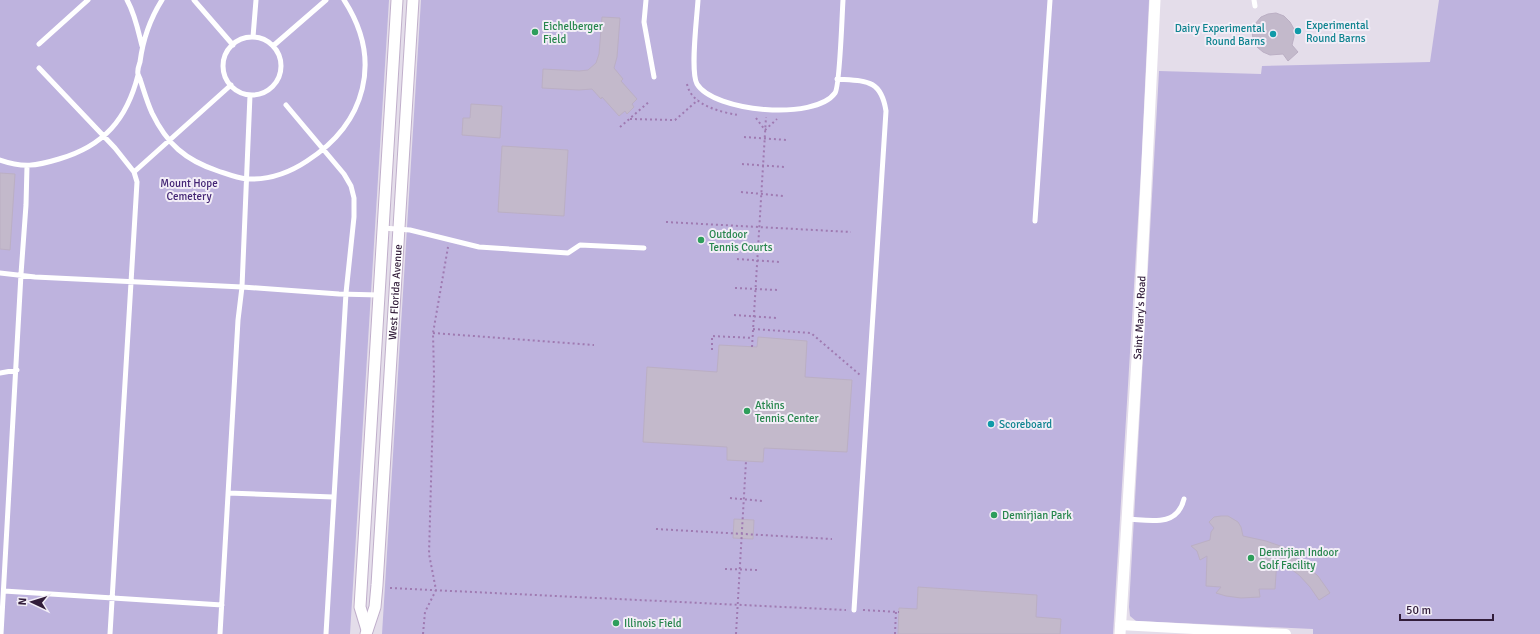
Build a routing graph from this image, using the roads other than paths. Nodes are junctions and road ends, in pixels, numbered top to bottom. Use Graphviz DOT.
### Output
graph roads {
  1 [pos="88,0"];
  2 [pos="127,0"];
  3 [pos="162,0"];
  4 [pos="194,0"];
  5 [pos="256,0"];
  6 [pos="326,0"];
  7 [pos="344,0"];
  8 [pos="397,0"];
  9 [pos="413,0"];
  10 [pos="646,0"];
  11 [pos="698,0"];
  12 [pos="843,0"];
  13 [pos="1050,0"];
  14 [pos="1155,0"];
  15 [pos="1254,0"];
  16 [pos="1255,6"];
  17 [pos="253,37"];
  18 [pos="39,44"];
  19 [pos="232,45"];
  20 [pos="273,46"];
  21 [pos="142,48"];
  22 [pos="39,68"];
  23 [pos="138,75"];
  24 [pos="654,77"];
  25 [pos="837,79"];
  26 [pos="231,85"];
  27 [pos="250,95"];
  28 [pos="286,105"];
  29 [pos="104,137"];
  30 [pos="169,141"];
  31 [pos="325,149"];
  32 [pos="0,160"];
  33 [pos="27,166"];
  34 [pos="134,172"];
  35 [pos="247,179"];
  36 [pos="1035,221"];
  37 [pos="382,228"];
  38 [pos="398,229"];
  39 [pos="644,248"];
  40 [pos="0,273"];
  41 [pos="21,274"];
  42 [pos="131,281"];
  43 [pos="242,287"];
  44 [pos="346,294"];
  45 [pos="379,295"];
  46 [pos="17,370"];
  47 [pos="0,374"];
  48 [pos="228,492"];
  49 [pos="334,497"];
  50 [pos="1184,499"];
  51 [pos="1126,519"];
  52 [pos="4,591"];
  53 [pos="112,598"];
  54 [pos="222,605"];
  55 [pos="854,610"];
  56 [pos="1120,630"];
  57 [pos="367,632"];
  58 [pos="1,634"];
  59 [pos="110,634"];
  60 [pos="220,634"];
  61 [pos="326,634"];
  62 [pos="1286,634"];
  1 -- 18 [label="lane"];
  2 -- 21 [label="lane"];
  3 -- 21 [label="lane"];
  4 -- 19 [label="lane"];
  5 -- 17 [label="lane"];
  6 -- 20 [label="lane"];
  7 -- 31 [label="lane"];
  8 -- 37 [label="main road, West Florida Avenue"];
  9 -- 38 [label="main road, West Florida Avenue"];
  10 -- 24 [label="lane"];
  11 -- 25 [label="lane"];
  12 -- 25 [label="lane"];
  13 -- 36 [label="lane"];
  14 -- 51 [label="main road, Saint Mary's Road"];
  15 -- 16 [label="lane"];
  17 -- 19 [label="lane"];
  17 -- 20 [label="lane"];
  19 -- 26 [label="lane"];
  20 -- 27 [label="lane"];
  21 -- 23 [label="lane"];
  22 -- 29 [label="lane"];
  23 -- 29 [label="lane"];
  23 -- 30 [label="lane"];
  25 -- 55 [label="lane"];
  26 -- 27 [label="lane"];
  26 -- 30 [label="lane"];
  27 -- 35 [label="lane"];
  28 -- 31 [label="lane"];
  29 -- 33 [label="lane"];
  29 -- 34 [label="lane"];
  30 -- 34 [label="lane"];
  30 -- 35 [label="lane"];
  31 -- 35 [label="lane"];
  31 -- 44 [label="lane"];
  32 -- 33 [label="lane"];
  33 -- 41 [label="lane"];
  34 -- 42 [label="lane"];
  35 -- 43 [label="lane"];
  37 -- 38 [label="lane"];
  37 -- 45 [label="main road, West Florida Avenue"];
  38 -- 39 [label="lane"];
  38 -- 57 [label="main road, West Florida Avenue"];
  40 -- 41 [label="lane"];
  41 -- 42 [label="lane"];
  41 -- 46 [label="lane"];
  42 -- 43 [label="lane"];
  42 -- 53 [label="lane"];
  43 -- 44 [label="lane"];
  43 -- 48 [label="lane"];
  44 -- 45 [label="lane"];
  44 -- 49 [label="lane"];
  45 -- 57 [label="main road, West Florida Avenue"];
  46 -- 47 [label="lane"];
  46 -- 52 [label="lane"];
  48 -- 49 [label="lane"];
  48 -- 54 [label="lane"];
  49 -- 61 [label="lane"];
  50 -- 51 [label="lane"];
  51 -- 56 [label="main road, Saint Mary's Road"];
  52 -- 53 [label="lane"];
  52 -- 58 [label="lane"];
  53 -- 54 [label="lane"];
  53 -- 59 [label="lane"];
  54 -- 60 [label="lane"];
  56 -- 62 [label="street"];
}
